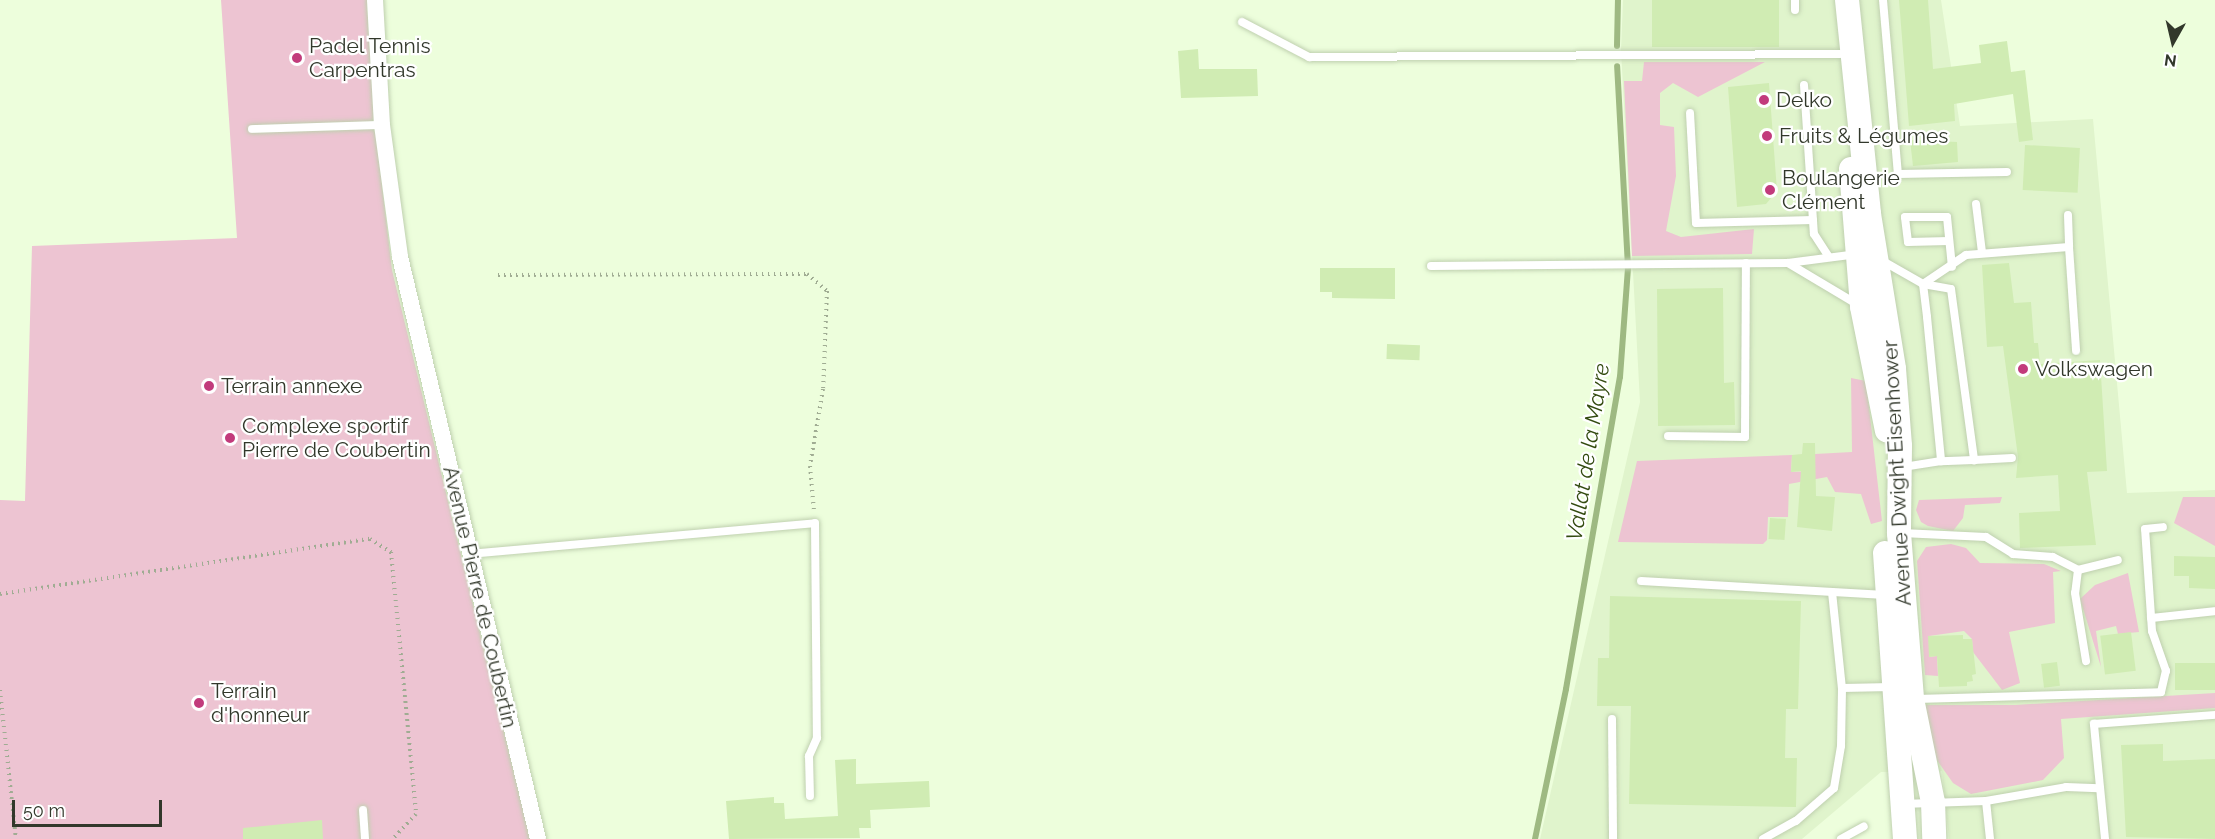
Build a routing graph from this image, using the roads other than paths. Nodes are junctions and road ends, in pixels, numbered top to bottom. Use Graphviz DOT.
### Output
graph roads {
  1 [pos="375,0"];
  2 [pos="1795,0"];
  3 [pos="1832,0"];
  4 [pos="1847,0"];
  5 [pos="1883,0"];
  6 [pos="1795,10"];
  7 [pos="1242,22"];
  8 [pos="1840,54"];
  9 [pos="1804,85"];
  10 [pos="1690,113"];
  11 [pos="382,125"];
  12 [pos="252,129"];
  13 [pos="2007,172"];
  14 [pos="1976,204"];
  15 [pos="2068,215"];
  16 [pos="1814,220"];
  17 [pos="1949,241"];
  18 [pos="2069,247"];
  19 [pos="1982,252"];
  20 [pos="1866,255"];
  21 [pos="1829,257"];
  22 [pos="1746,263"];
  23 [pos="1788,263"];
  24 [pos="1431,266"];
  25 [pos="1952,267"];
  26 [pos="1923,284"];
  27 [pos="1862,308"];
  28 [pos="2076,351"];
  29 [pos="1668,436"];
  30 [pos="2012,458"];
  31 [pos="1974,460"];
  32 [pos="1941,461"];
  33 [pos="1899,468"];
  34 [pos="2163,527"];
  35 [pos="1899,533"];
  36 [pos="470,554"];
  37 [pos="2118,560"];
  38 [pos="2078,570"];
  39 [pos="1641,581"];
  40 [pos="1832,592"];
  41 [pos="1886,595"];
  42 [pos="2215,611"];
  43 [pos="2151,618"];
  44 [pos="2086,661"];
  45 [pos="1842,688"];
  46 [pos="1903,693"];
  47 [pos="2215,715"];
  48 [pos="1612,719"];
  49 [pos="2099,788"];
  50 [pos="810,796"];
  51 [pos="1986,801"];
  52 [pos="1933,802"];
  53 [pos="1903,804"];
  54 [pos="363,810"];
  55 [pos="1864,826"];
  56 [pos="365,839"];
  57 [pos="538,839"];
  58 [pos="1613,839"];
  59 [pos="1763,839"];
  60 [pos="1841,839"];
  61 [pos="1905,839"];
  62 [pos="1934,839"];
  63 [pos="1990,839"];
  64 [pos="2105,839"];
  1 -- 11 [label="street, Avenue Pierre de Coubertin"];
  2 -- 6 [label="lane"];
  3 -- 8 [label="main road, Avenue Dwight Eisenhower"];
  4 -- 20 [label="main road, Avenue Dwight Eisenhower"];
  5 -- 13 [label="lane"];
  7 -- 8 [label="lane"];
  8 -- 20 [label="main road, Avenue Dwight Eisenhower"];
  9 -- 16 [label="lane"];
  10 -- 16 [label="lane"];
  11 -- 12 [label="lane"];
  11 -- 36 [label="street, Avenue Pierre de Coubertin"];
  14 -- 19 [label="lane"];
  15 -- 18 [label="lane"];
  16 -- 21 [label="lane"];
  17 -- 17 [label="lane"];
  17 -- 25 [label="lane"];
  18 -- 19 [label="lane"];
  18 -- 28 [label="lane"];
  19 -- 25 [label="lane"];
  20 -- 21 [label="lane"];
  20 -- 26 [label="lane"];
  20 -- 27 [label="main road, Avenue Dwight Eisenhower"];
  20 -- 33 [label="main road, Avenue Dwight Eisenhower"];
  21 -- 23 [label="lane"];
  22 -- 23 [label="lane"];
  22 -- 24 [label="lane"];
  22 -- 29 [label="lane"];
  23 -- 27 [label="lane"];
  25 -- 26 [label="lane"];
  26 -- 31 [label="lane"];
  26 -- 32 [label="lane"];
  27 -- 41 [label="main road, Avenue Dwight Eisenhower"];
  30 -- 31 [label="lane"];
  31 -- 32 [label="lane"];
  32 -- 33 [label="lane"];
  33 -- 35 [label="main road, Avenue Dwight Eisenhower"];
  34 -- 43 [label="lane"];
  35 -- 38 [label="lane"];
  35 -- 46 [label="main road, Avenue Dwight Eisenhower"];
  36 -- 50 [label="lane"];
  36 -- 57 [label="street, Avenue Pierre de Coubertin"];
  37 -- 38 [label="lane"];
  38 -- 44 [label="lane"];
  39 -- 40 [label="lane"];
  40 -- 41 [label="lane"];
  40 -- 45 [label="lane"];
  41 -- 46 [label="main road, Avenue Dwight Eisenhower"];
  42 -- 43 [label="lane"];
  43 -- 46 [label="lane"];
  45 -- 46 [label="lane"];
  45 -- 59 [label="lane"];
  46 -- 52 [label="main road, Avenue Dwight Eisenhower"];
  46 -- 53 [label="main road, Avenue Dwight Eisenhower"];
  47 -- 49 [label="lane"];
  48 -- 58 [label="lane"];
  49 -- 51 [label="lane"];
  49 -- 64 [label="lane"];
  51 -- 52 [label="lane"];
  51 -- 63 [label="lane"];
  52 -- 53 [label="lane"];
  52 -- 62 [label="main road, Avenue Dwight Eisenhower"];
  53 -- 61 [label="main road, Avenue Dwight Eisenhower"];
  54 -- 56 [label="lane"];
  55 -- 60 [label="lane"];
}
